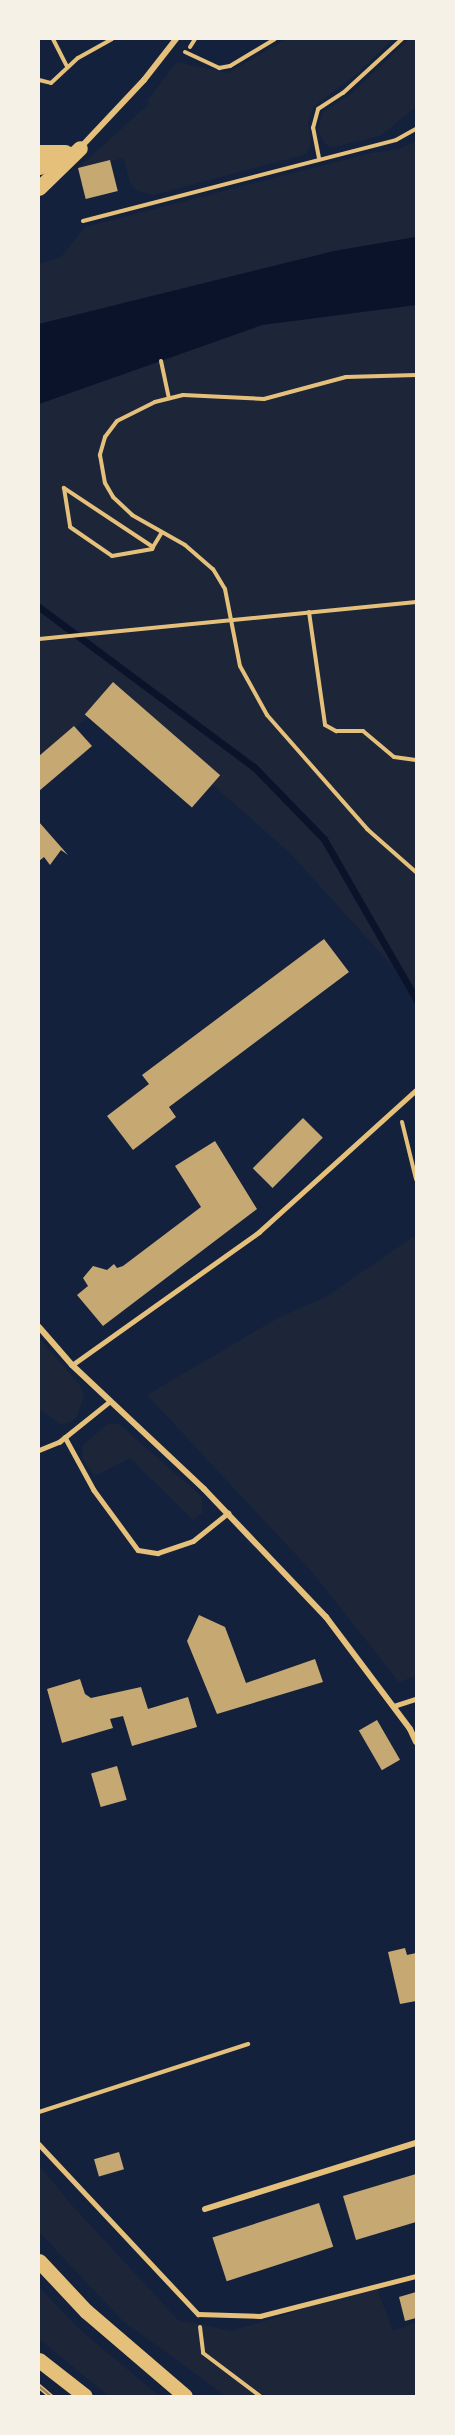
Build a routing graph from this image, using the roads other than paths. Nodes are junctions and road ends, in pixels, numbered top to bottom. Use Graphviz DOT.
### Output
graph roads {
  1 [pos="174,42"];
  2 [pos="80,148"];
  3 [pos="39,152"];
  4 [pos="39,167"];
  5 [pos="39,188"];
  6 [pos="416,1090"];
  7 [pos="39,1327"];
  8 [pos="72,1365"];
  9 [pos="109,1402"];
  10 [pos="65,1437"];
  11 [pos="39,1450"];
  12 [pos="228,1513"];
  13 [pos="416,1700"];
  14 [pos="393,1706"];
  15 [pos="416,1742"];
  16 [pos="416,2143"];
  17 [pos="39,2144"];
  18 [pos="205,2209"];
  19 [pos="39,2261"];
  20 [pos="416,2276"];
  21 [pos="39,2360"];
  22 [pos="39,2386"];
  23 [pos="51,2396"];
  24 [pos="85,2396"];
  25 [pos="185,2396"];
  1 -- 2 [label="street"];
  2 -- 3 [label="main road"];
  2 -- 4 [label="main road"];
  2 -- 5 [label="main road"];
  6 -- 8 [label="lane"];
  7 -- 8 [label="street"];
  8 -- 9 [label="street"];
  9 -- 10 [label="lane"];
  9 -- 12 [label="street"];
  10 -- 11 [label="lane"];
  10 -- 12 [label="lane"];
  12 -- 14 [label="street"];
  13 -- 14 [label="lane"];
  14 -- 15 [label="street"];
  16 -- 18 [label="street"];
  17 -- 20 [label="lane"];
  19 -- 25 [label="main road"];
  21 -- 24 [label="main road"];
  22 -- 23 [label="lane"];
}
